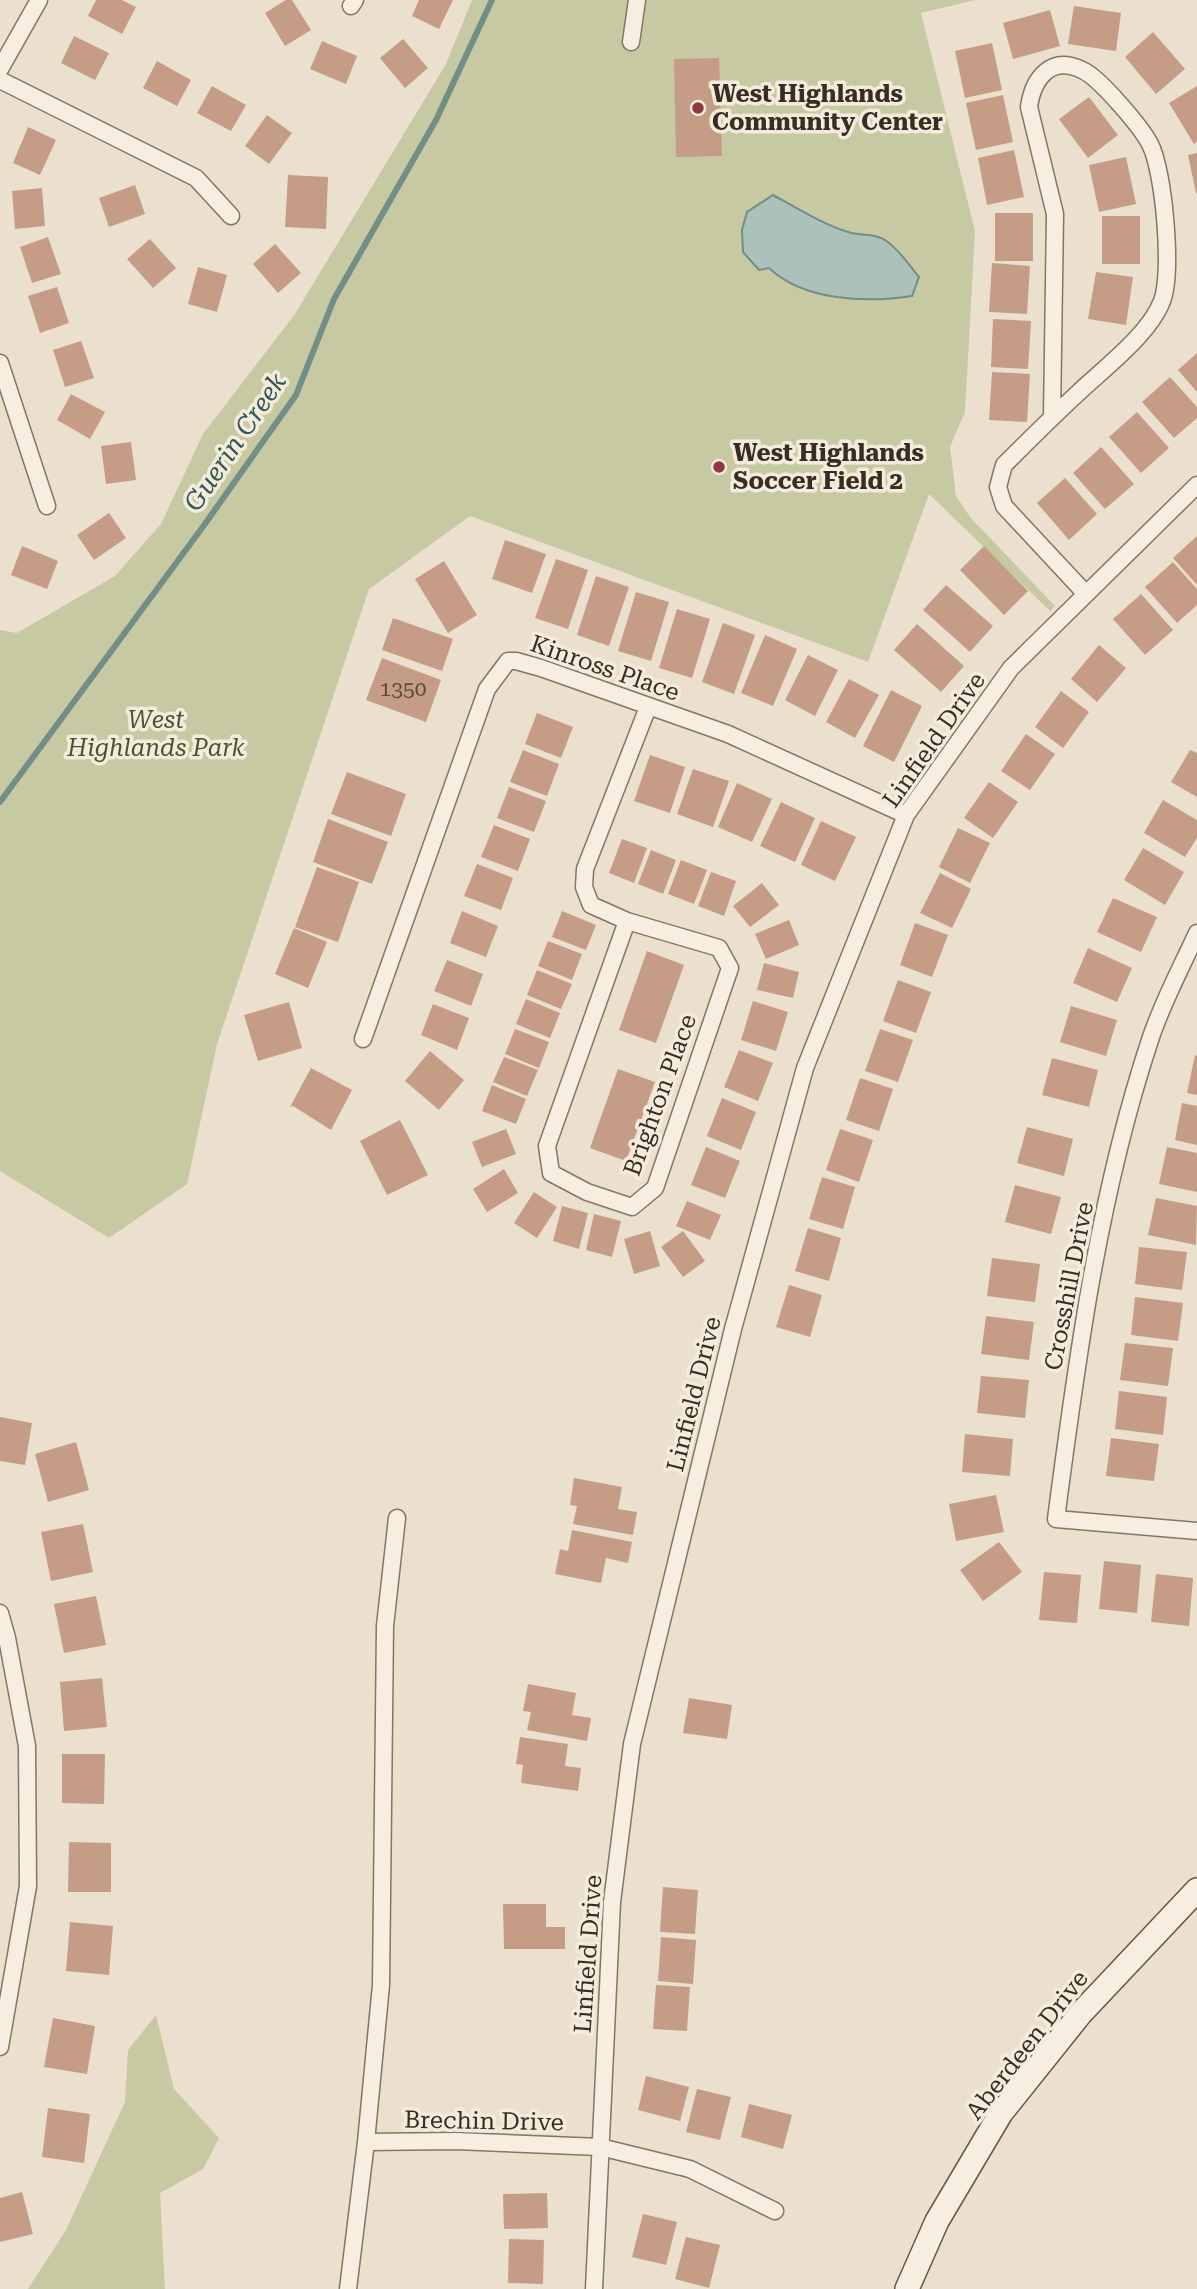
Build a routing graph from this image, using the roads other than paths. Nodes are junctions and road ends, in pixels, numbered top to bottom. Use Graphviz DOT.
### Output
graph roads {
  1 [pos="39,0"];
  2 [pos="638,0"];
  3 [pos="631,42"];
  4 [pos="0,69"];
  5 [pos="0,80"];
  6 [pos="231,216"];
  7 [pos="0,363"];
  8 [pos="1052,417"];
  9 [pos="1197,485"];
  10 [pos="47,506"];
  11 [pos="1086,594"];
  12 [pos="649,707"];
  13 [pos="906,815"];
  14 [pos="627,921"];
  15 [pos="1197,933"];
  16 [pos="363,1039"];
  17 [pos="397,1518"];
  18 [pos="1197,1531"];
  19 [pos="0,1614"];
  20 [pos="7,1638"];
  21 [pos="0,1660"];
  22 [pos="1197,1890"];
  23 [pos="0,2047"];
  24 [pos="366,2142"];
  25 [pos="600,2147"];
  26 [pos="775,2211"];
  27 [pos="348,2289"];
  28 [pos="594,2289"];
  29 [pos="906,2289"];
  1 -- 4 [label="street"];
  2 -- 3 [label="street"];
  5 -- 6 [label="street"];
  7 -- 10 [label="street"];
  8 -- 8 [label="street"];
  8 -- 11 [label="street"];
  9 -- 11 [label="street, Linfield Drive"];
  11 -- 13 [label="street, Linfield Drive"];
  12 -- 13 [label="street, Kinross Place"];
  12 -- 14 [label="street, Brighton Place"];
  12 -- 16 [label="street, Kinross Place"];
  13 -- 25 [label="street, Linfield Drive"];
  14 -- 14 [label="street, Brighton Place"];
  15 -- 18 [label="street, Crosshill Drive"];
  17 -- 24 [label="street"];
  19 -- 20 [label="street"];
  20 -- 21 [label="street"];
  20 -- 23 [label="street"];
  22 -- 29 [label="street, Aberdeen Drive"];
  24 -- 25 [label="street, Brechin Drive"];
  24 -- 27 [label="street"];
  25 -- 26 [label="street, Brechin Drive"];
  25 -- 28 [label="street, Linfield Drive"];
}
